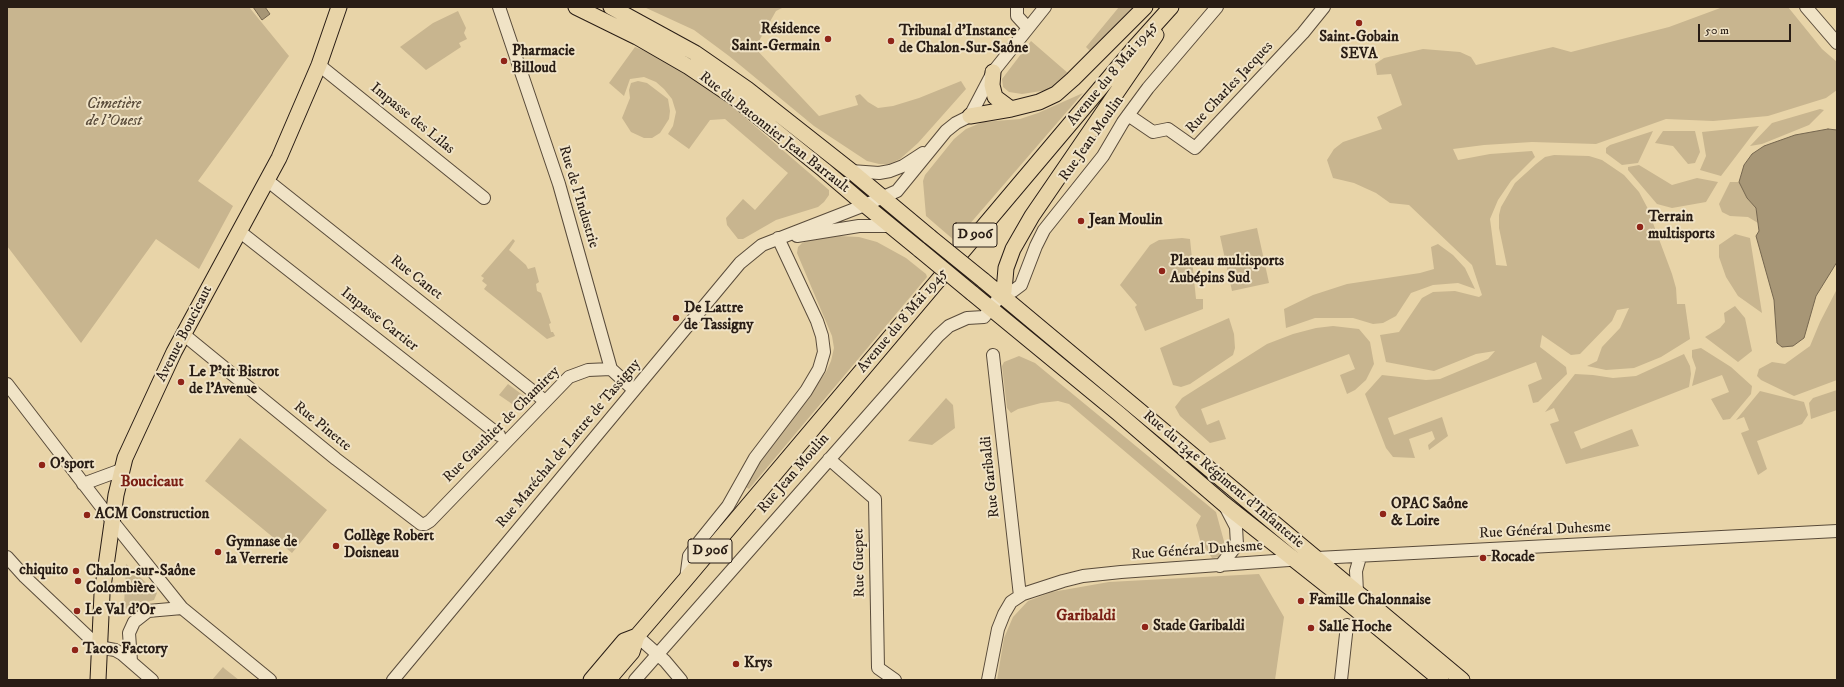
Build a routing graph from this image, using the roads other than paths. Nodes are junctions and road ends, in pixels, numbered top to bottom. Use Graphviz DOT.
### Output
graph roads {
  1 [pos="339,7"];
  2 [pos="500,7"];
  3 [pos="576,7"];
  4 [pos="611,7"];
  5 [pos="1017,7"];
  6 [pos="1045,7"];
  7 [pos="1144,7"];
  8 [pos="1171,7"];
  9 [pos="1175,7"];
  10 [pos="1217,7"];
  11 [pos="1324,7"];
  12 [pos="1806,7"];
  13 [pos="1028,28"];
  14 [pos="1837,43"];
  15 [pos="319,65"];
  16 [pos="993,72"];
  17 [pos="1011,109"];
  18 [pos="1128,115"];
  19 [pos="970,116"];
  20 [pos="934,145"];
  21 [pos="851,171"];
  22 [pos="268,181"];
  23 [pos="484,198"];
  24 [pos="882,198"];
  25 [pos="864,206"];
  26 [pos="891,226"];
  27 [pos="239,231"];
  28 [pos="778,238"];
  29 [pos="983,280"];
  30 [pos="972,293"];
  31 [pos="1002,293"];
  32 [pos="987,313"];
  33 [pos="183,334"];
  34 [pos="992,355"];
  35 [pos="612,369"];
  36 [pos="7,384"];
  37 [pos="634,390"];
  38 [pos="545,401"];
  39 [pos="499,435"];
  40 [pos="829,459"];
  41 [pos="121,470"];
  42 [pos="83,484"];
  43 [pos="1224,504"];
  44 [pos="109,517"];
  45 [pos="425,524"];
  46 [pos="1837,531"];
  47 [pos="1360,556"];
  48 [pos="7,557"];
  49 [pos="1317,558"];
  50 [pos="1295,561"];
  51 [pos="1220,566"];
  52 [pos="686,579"];
  53 [pos="1357,592"];
  54 [pos="1020,596"];
  55 [pos="182,608"];
  56 [pos="1347,625"];
  57 [pos="637,636"];
  58 [pos="99,646"];
  59 [pos="657,654"];
  60 [pos="131,661"];
  61 [pos="98,680"];
  62 [pos="152,680"];
  63 [pos="270,680"];
  64 [pos="393,680"];
  65 [pos="591,680"];
  66 [pos="608,680"];
  67 [pos="635,680"];
  68 [pos="681,680"];
  69 [pos="895,680"];
  70 [pos="988,680"];
  71 [pos="1341,680"];
  72 [pos="1441,680"];
  73 [pos="1462,680"];
  1 -- 15 [label="main road, Avenue Boucicaut"];
  2 -- 35 [label="street, Rue de l'Industrie"];
  3 -- 25 [label="main road, Rue du Batonnier Jean Barrault"];
  4 -- 21 [label="main road, Rue du Batonnier Jean Barrault"];
  5 -- 13 [label="street"];
  6 -- 13 [label="street"];
  7 -- 17 [label="main road"];
  8 -- 52 [label="main road, Avenue du 8 Mai 1945 / D 906"];
  9 -- 31 [label="main road"];
  10 -- 18 [label="street, Rue Jean Moulin"];
  11 -- 18 [label="street, Rue Charles Jacques"];
  12 -- 14 [label="street"];
  13 -- 16 [label="street"];
  15 -- 22 [label="main road, Avenue Boucicaut"];
  15 -- 23 [label="street, Impasse des Lilas"];
  16 -- 17 [label="main road"];
  16 -- 19 [label="street"];
  17 -- 19 [label="main road"];
  18 -- 31 [label="street, Rue Jean Moulin"];
  19 -- 20 [label="street"];
  20 -- 21 [label="street"];
  20 -- 24 [label="street"];
  21 -- 24 [label="main road, Rue du Batonnier Jean Barrault"];
  22 -- 27 [label="main road, Avenue Boucicaut"];
  22 -- 38 [label="street, Rue Canet"];
  24 -- 25 [label="street"];
  24 -- 29 [label="main road, Rue du Batonnier Jean Barrault, bridge"];
  25 -- 26 [label="main road, Rue du Batonnier Jean Barrault"];
  25 -- 28 [label="street"];
  26 -- 28 [label="street"];
  26 -- 30 [label="main road, Rue du Batonnier Jean Barrault, bridge"];
  27 -- 33 [label="main road, Avenue Boucicaut"];
  27 -- 39 [label="street, Impasse Cartier"];
  28 -- 37 [label="street, Rue Maréchal de Lattre de Tassigny"];
  28 -- 52 [label="street, D 906"];
  29 -- 31 [label="main road, Rue du 134e Régiment d'Infanterie"];
  30 -- 32 [label="main road, Rue du 134e Régiment d'Infanterie"];
  31 -- 32 [label="street"];
  31 -- 49 [label="main road, Rue du 134e Régiment d'Infanterie"];
  32 -- 40 [label="street, Rue Jean Moulin / D 906"];
  32 -- 43 [label="main road, Rue du 134e Régiment d'Infanterie"];
  33 -- 41 [label="main road, Avenue Boucicaut"];
  33 -- 45 [label="street, Rue Pinette"];
  34 -- 54 [label="street, Rue Garibaldi"];
  35 -- 37 [label="street"];
  35 -- 38 [label="street, Rue Gauthier de Chamirey"];
  36 -- 42 [label="street"];
  37 -- 64 [label="street, Rue Maréchal de Lattre de Tassigny"];
  38 -- 45 [label="street, Rue Gauthier de Chamirey"];
  40 -- 59 [label="street, Rue Jean Moulin / D 906"];
  40 -- 69 [label="street, Rue Guepet"];
  41 -- 42 [label="street"];
  41 -- 44 [label="main road, Avenue Boucicaut"];
  42 -- 44 [label="street"];
  43 -- 50 [label="main road, Rue du 134e Régiment d'Infanterie"];
  43 -- 51 [label="street"];
  44 -- 55 [label="street"];
  44 -- 58 [label="main road, Avenue Boucicaut"];
  46 -- 47 [label="street, Rue Général Duhesme"];
  47 -- 49 [label="street, Rue Général Duhesme"];
  47 -- 53 [label="street"];
  48 -- 58 [label="street"];
  49 -- 50 [label="street, Rue Général Duhesme"];
  49 -- 53 [label="main road, Rue du 134e Régiment d'Infanterie"];
  50 -- 51 [label="street, Rue Général Duhesme"];
  50 -- 72 [label="main road, Rue du 134e Régiment d'Infanterie"];
  51 -- 54 [label="street, Rue Général Duhesme"];
  52 -- 57 [label="main road, Avenue du 8 Mai 1945 / D 906"];
  53 -- 73 [label="main road, Rue du 134e Régiment d'Infanterie"];
  54 -- 70 [label="street"];
  55 -- 60 [label="street"];
  55 -- 63 [label="street"];
  56 -- 71 [label="street"];
  57 -- 59 [label="street"];
  57 -- 65 [label="main road, Avenue du 8 Mai 1945 / D 906"];
  57 -- 66 [label="main road, Avenue du 8 Mai 1945 / D 906"];
  58 -- 60 [label="street"];
  58 -- 61 [label="main road, Avenue Boucicaut"];
  59 -- 67 [label="street, Rue Jean Moulin / D 906"];
  59 -- 68 [label="street"];
  60 -- 62 [label="street"];
}
